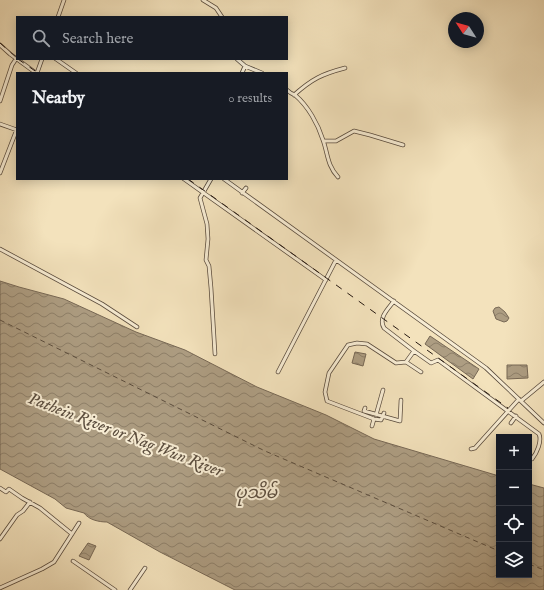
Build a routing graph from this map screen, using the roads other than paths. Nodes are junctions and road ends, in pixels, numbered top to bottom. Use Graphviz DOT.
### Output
graph roads {
  1 [pos="64,0"];
  2 [pos="203,0"];
  3 [pos="58,16"];
  4 [pos="221,16"];
  5 [pos="0,45"];
  6 [pos="16,59"];
  7 [pos="17,60"];
  8 [pos="42,60"];
  9 [pos="57,60"];
  10 [pos="238,60"];
  11 [pos="245,66"];
  12 [pos="345,68"];
  13 [pos="35,72"];
  14 [pos="36,72"];
  15 [pos="75,72"];
  16 [pos="242,72"];
  17 [pos="260,72"];
  18 [pos="288,91"];
  19 [pos="294,95"];
  20 [pos="0,101"];
  21 [pos="0,124"];
  22 [pos="16,129"];
  23 [pos="16,132"];
  24 [pos="324,141"];
  25 [pos="403,145"];
  26 [pos="0,173"];
  27 [pos="338,177"];
  28 [pos="185,180"];
  29 [pos="210,180"];
  30 [pos="225,180"];
  31 [pos="246,188"];
  32 [pos="203,192"];
  33 [pos="242,193"];
  34 [pos="0,249"];
  35 [pos="336,260"];
  36 [pos="326,280"];
  37 [pos="394,301"];
  38 [pos="137,327"];
  39 [pos="414,351"];
  40 [pos="215,354"];
  41 [pos="406,362"];
  42 [pos="278,372"];
  43 [pos="421,372"];
  44 [pos="544,382"];
  45 [pos="383,390"];
  46 [pos="401,400"];
  47 [pos="520,400"];
  48 [pos="364,408"];
  49 [pos="508,411"];
  50 [pos="516,416"];
  51 [pos="375,417"];
  52 [pos="511,422"];
  53 [pos="544,423"];
  54 [pos="372,426"];
  55 [pos="471,449"];
  56 [pos="532,459"];
  57 [pos="0,488"];
  58 [pos="30,502"];
  59 [pos="79,523"];
  60 [pos="72,534"];
  61 [pos="0,539"];
  62 [pos="73,561"];
  63 [pos="145,568"];
  64 [pos="0,588"];
  65 [pos="115,590"];
  66 [pos="130,590"];
  1 -- 3 [label="street"];
  2 -- 4 [label="street"];
  5 -- 6 [label="street"];
  6 -- 20 [label="street"];
  7 -- 13 [label="street"];
  8 -- 14 [label="street"];
  9 -- 15 [label="street"];
  10 -- 11 [label="street"];
  11 -- 16 [label="street"];
  11 -- 17 [label="street"];
  12 -- 19 [label="street"];
  18 -- 19 [label="street"];
  19 -- 24 [label="street"];
  21 -- 22 [label="street"];
  23 -- 26 [label="street"];
  24 -- 25 [label="street"];
  24 -- 27 [label="street"];
  28 -- 32 [label="street"];
  29 -- 32 [label="street"];
  30 -- 33 [label="street"];
  31 -- 33 [label="street"];
  32 -- 36 [label="street"];
  32 -- 40 [label="street"];
  33 -- 35 [label="street"];
  34 -- 38 [label="street"];
  35 -- 36 [label="street"];
  35 -- 37 [label="street"];
  36 -- 42 [label="street"];
  37 -- 39 [label="street"];
  37 -- 47 [label="street"];
  39 -- 41 [label="street"];
  39 -- 49 [label="street"];
  41 -- 43 [label="street"];
  41 -- 51 [label="street"];
  44 -- 47 [label="street"];
  45 -- 51 [label="street"];
  46 -- 51 [label="street"];
  47 -- 49 [label="street"];
  47 -- 53 [label="street"];
  48 -- 51 [label="street"];
  49 -- 50 [label="street"];
  49 -- 55 [label="street"];
  50 -- 52 [label="street"];
  50 -- 56 [label="street"];
  51 -- 54 [label="street"];
  57 -- 58 [label="street"];
  58 -- 60 [label="street"];
  58 -- 61 [label="street"];
  59 -- 60 [label="street"];
  60 -- 64 [label="street"];
  62 -- 65 [label="street"];
  63 -- 66 [label="street"];
}
